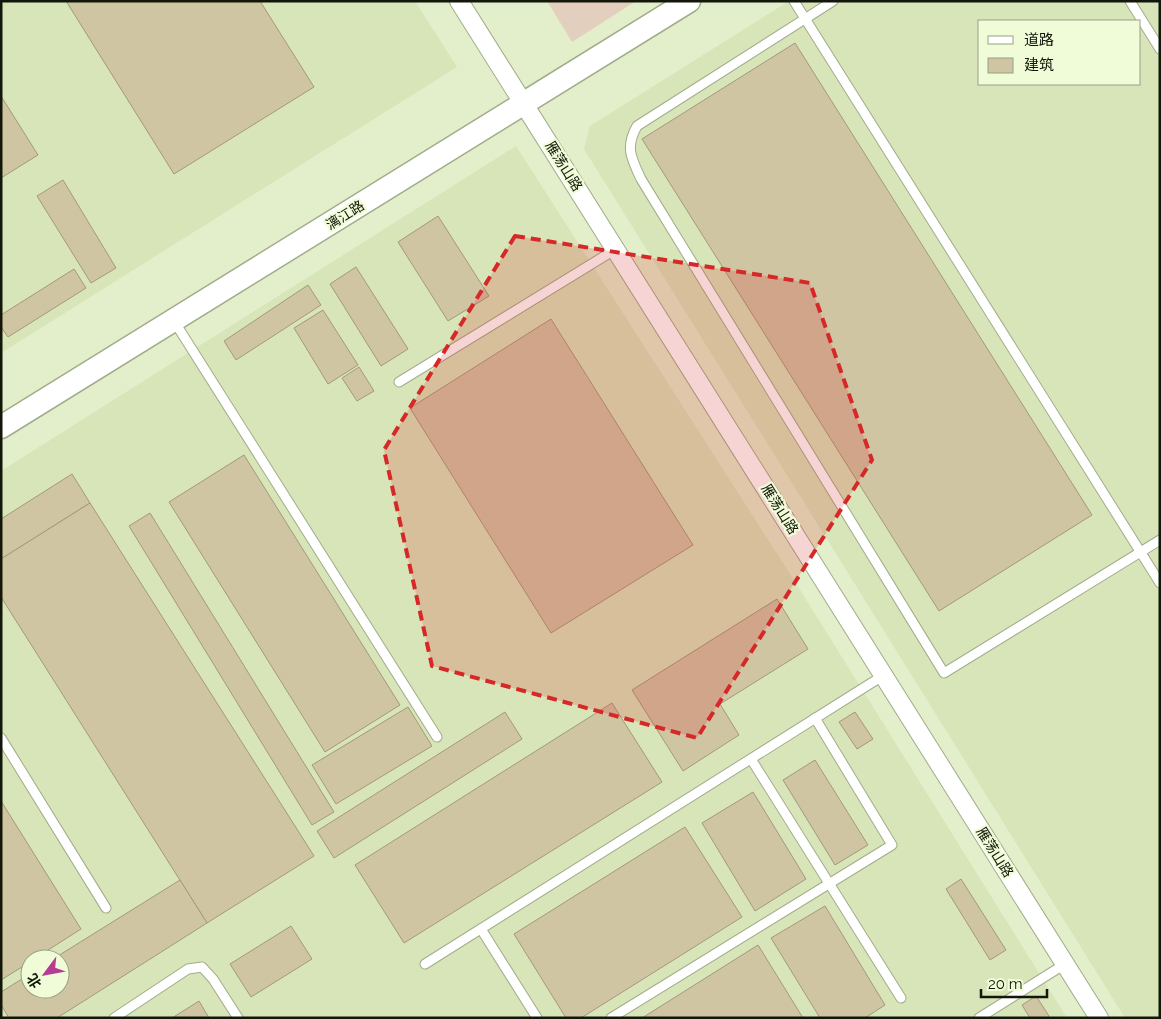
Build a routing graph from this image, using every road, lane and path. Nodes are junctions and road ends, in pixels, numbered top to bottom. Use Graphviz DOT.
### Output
graph roads {
  1 [pos="459,1"];
  2 [pos="689,1"];
  3 [pos="794,1"];
  4 [pos="833,1"];
  5 [pos="1130,1"];
  6 [pos="805,19"];
  7 [pos="1160,49"];
  8 [pos="525,104"];
  9 [pos="616,249"];
  10 [pos="174,321"];
  11 [pos="400,382"];
  12 [pos="1,428"];
  13 [pos="1160,540"];
  14 [pos="1141,552"];
  15 [pos="1160,582"];
  16 [pos="884,675"];
  17 [pos="815,718"];
  18 [pos="437,737"];
  19 [pos="1,738"];
  20 [pos="751,759"];
  21 [pos="829,884"];
  22 [pos="106,908"];
  23 [pos="481,929"];
  24 [pos="425,964"];
  25 [pos="1065,964"];
  26 [pos="901,998"];
  27 [pos="114,1018"];
  28 [pos="238,1018"];
  29 [pos="537,1018"];
  30 [pos="611,1018"];
  31 [pos="979,1018"];
  32 [pos="1099,1018"];
  1 -- 8 [label="street, 雁荡山路"];
  2 -- 8 [label="street, 漓江路"];
  3 -- 6 [label="lane"];
  4 -- 6 [label="lane"];
  5 -- 7 [label="lane"];
  6 -- 14 [label="lane"];
  6 -- 14 [label="lane"];
  8 -- 9 [label="street, 雁荡山路"];
  8 -- 10 [label="street, 漓江路"];
  9 -- 11 [label="lane"];
  9 -- 16 [label="street, 雁荡山路"];
  10 -- 12 [label="street, 漓江路"];
  10 -- 18 [label="lane"];
  13 -- 14 [label="lane"];
  14 -- 15 [label="lane"];
  16 -- 17 [label="lane"];
  16 -- 25 [label="street, 雁荡山路"];
  17 -- 20 [label="lane"];
  17 -- 21 [label="lane"];
  19 -- 22 [label="lane"];
  20 -- 21 [label="lane"];
  20 -- 23 [label="lane"];
  21 -- 26 [label="lane"];
  21 -- 30 [label="lane"];
  23 -- 24 [label="lane"];
  23 -- 29 [label="lane"];
  25 -- 31 [label="lane"];
  25 -- 32 [label="street, 雁荡山路"];
  27 -- 28 [label="lane"];
}
